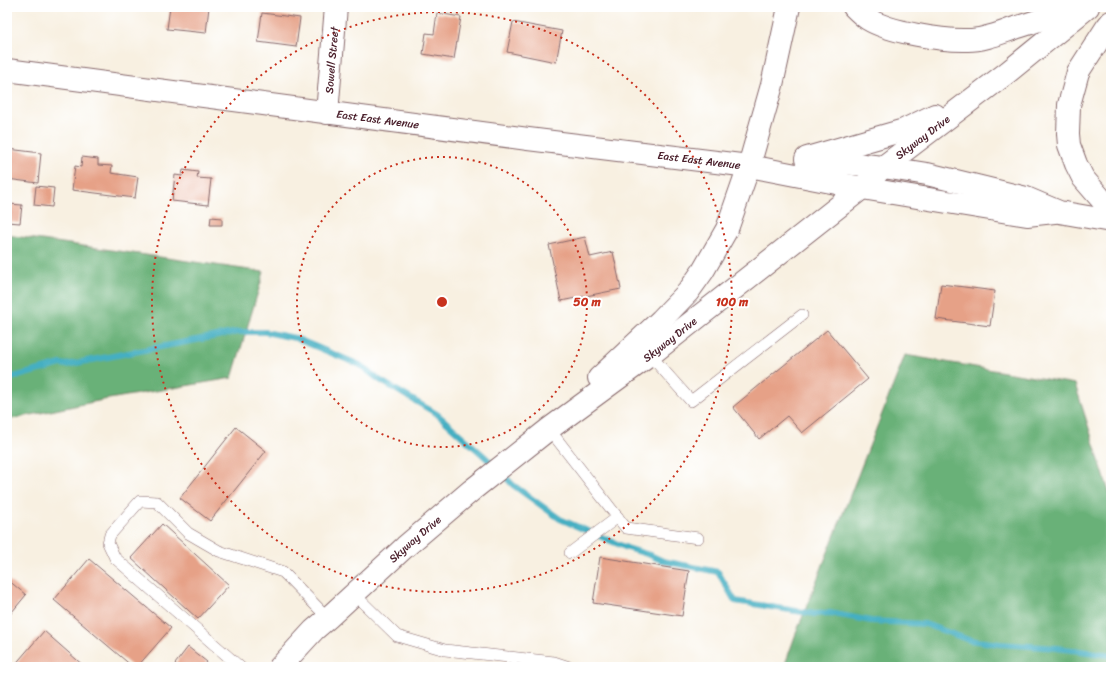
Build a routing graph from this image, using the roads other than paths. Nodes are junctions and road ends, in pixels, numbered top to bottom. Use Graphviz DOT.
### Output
graph roads {
  1 [pos="336,7"];
  2 [pos="789,7"];
  3 [pos="854,7"];
  4 [pos="1072,7"];
  5 [pos="1088,7"];
  6 [pos="1111,22"];
  7 [pos="7,70"];
  8 [pos="985,89"];
  9 [pos="327,113"];
  10 [pos="807,158"];
  11 [pos="749,166"];
  12 [pos="883,167"];
  13 [pos="862,188"];
  14 [pos="1111,205"];
  15 [pos="1059,212"];
  16 [pos="1111,221"];
  17 [pos="802,315"];
  18 [pos="650,355"];
  19 [pos="548,429"];
  20 [pos="618,517"];
  21 [pos="698,538"];
  22 [pos="570,553"];
  23 [pos="354,594"];
  24 [pos="328,618"];
  25 [pos="240,667"];
  26 [pos="280,667"];
  27 [pos="568,667"];
  1 -- 9 [label="main road, Sowell Street"];
  2 -- 11 [label="main road"];
  3 -- 4 [label="main road"];
  5 -- 8 [label="main road, Skyway Drive"];
  6 -- 14 [label="main road"];
  7 -- 9 [label="main road, East East Avenue"];
  8 -- 10 [label="main road"];
  8 -- 12 [label="main road, Skyway Drive"];
  9 -- 11 [label="main road, East East Avenue"];
  10 -- 11 [label="main road, East East Avenue"];
  10 -- 12 [label="main road, East East Avenue"];
  11 -- 13 [label="main road, East East Avenue"];
  11 -- 19 [label="main road"];
  12 -- 13 [label="main road, Skyway Drive"];
  12 -- 15 [label="main road, East East Avenue"];
  13 -- 15 [label="main road, East East Avenue"];
  13 -- 18 [label="main road, Skyway Drive"];
  15 -- 16 [label="main road, East East Avenue"];
  17 -- 18 [label="lane"];
  18 -- 19 [label="main road, Skyway Drive"];
  19 -- 20 [label="lane"];
  19 -- 23 [label="main road, Skyway Drive"];
  20 -- 21 [label="lane"];
  20 -- 22 [label="lane"];
  23 -- 24 [label="main road, Skyway Drive"];
  23 -- 27 [label="lane"];
  24 -- 25 [label="lane"];
  24 -- 26 [label="main road, Skyway Drive"];
}
